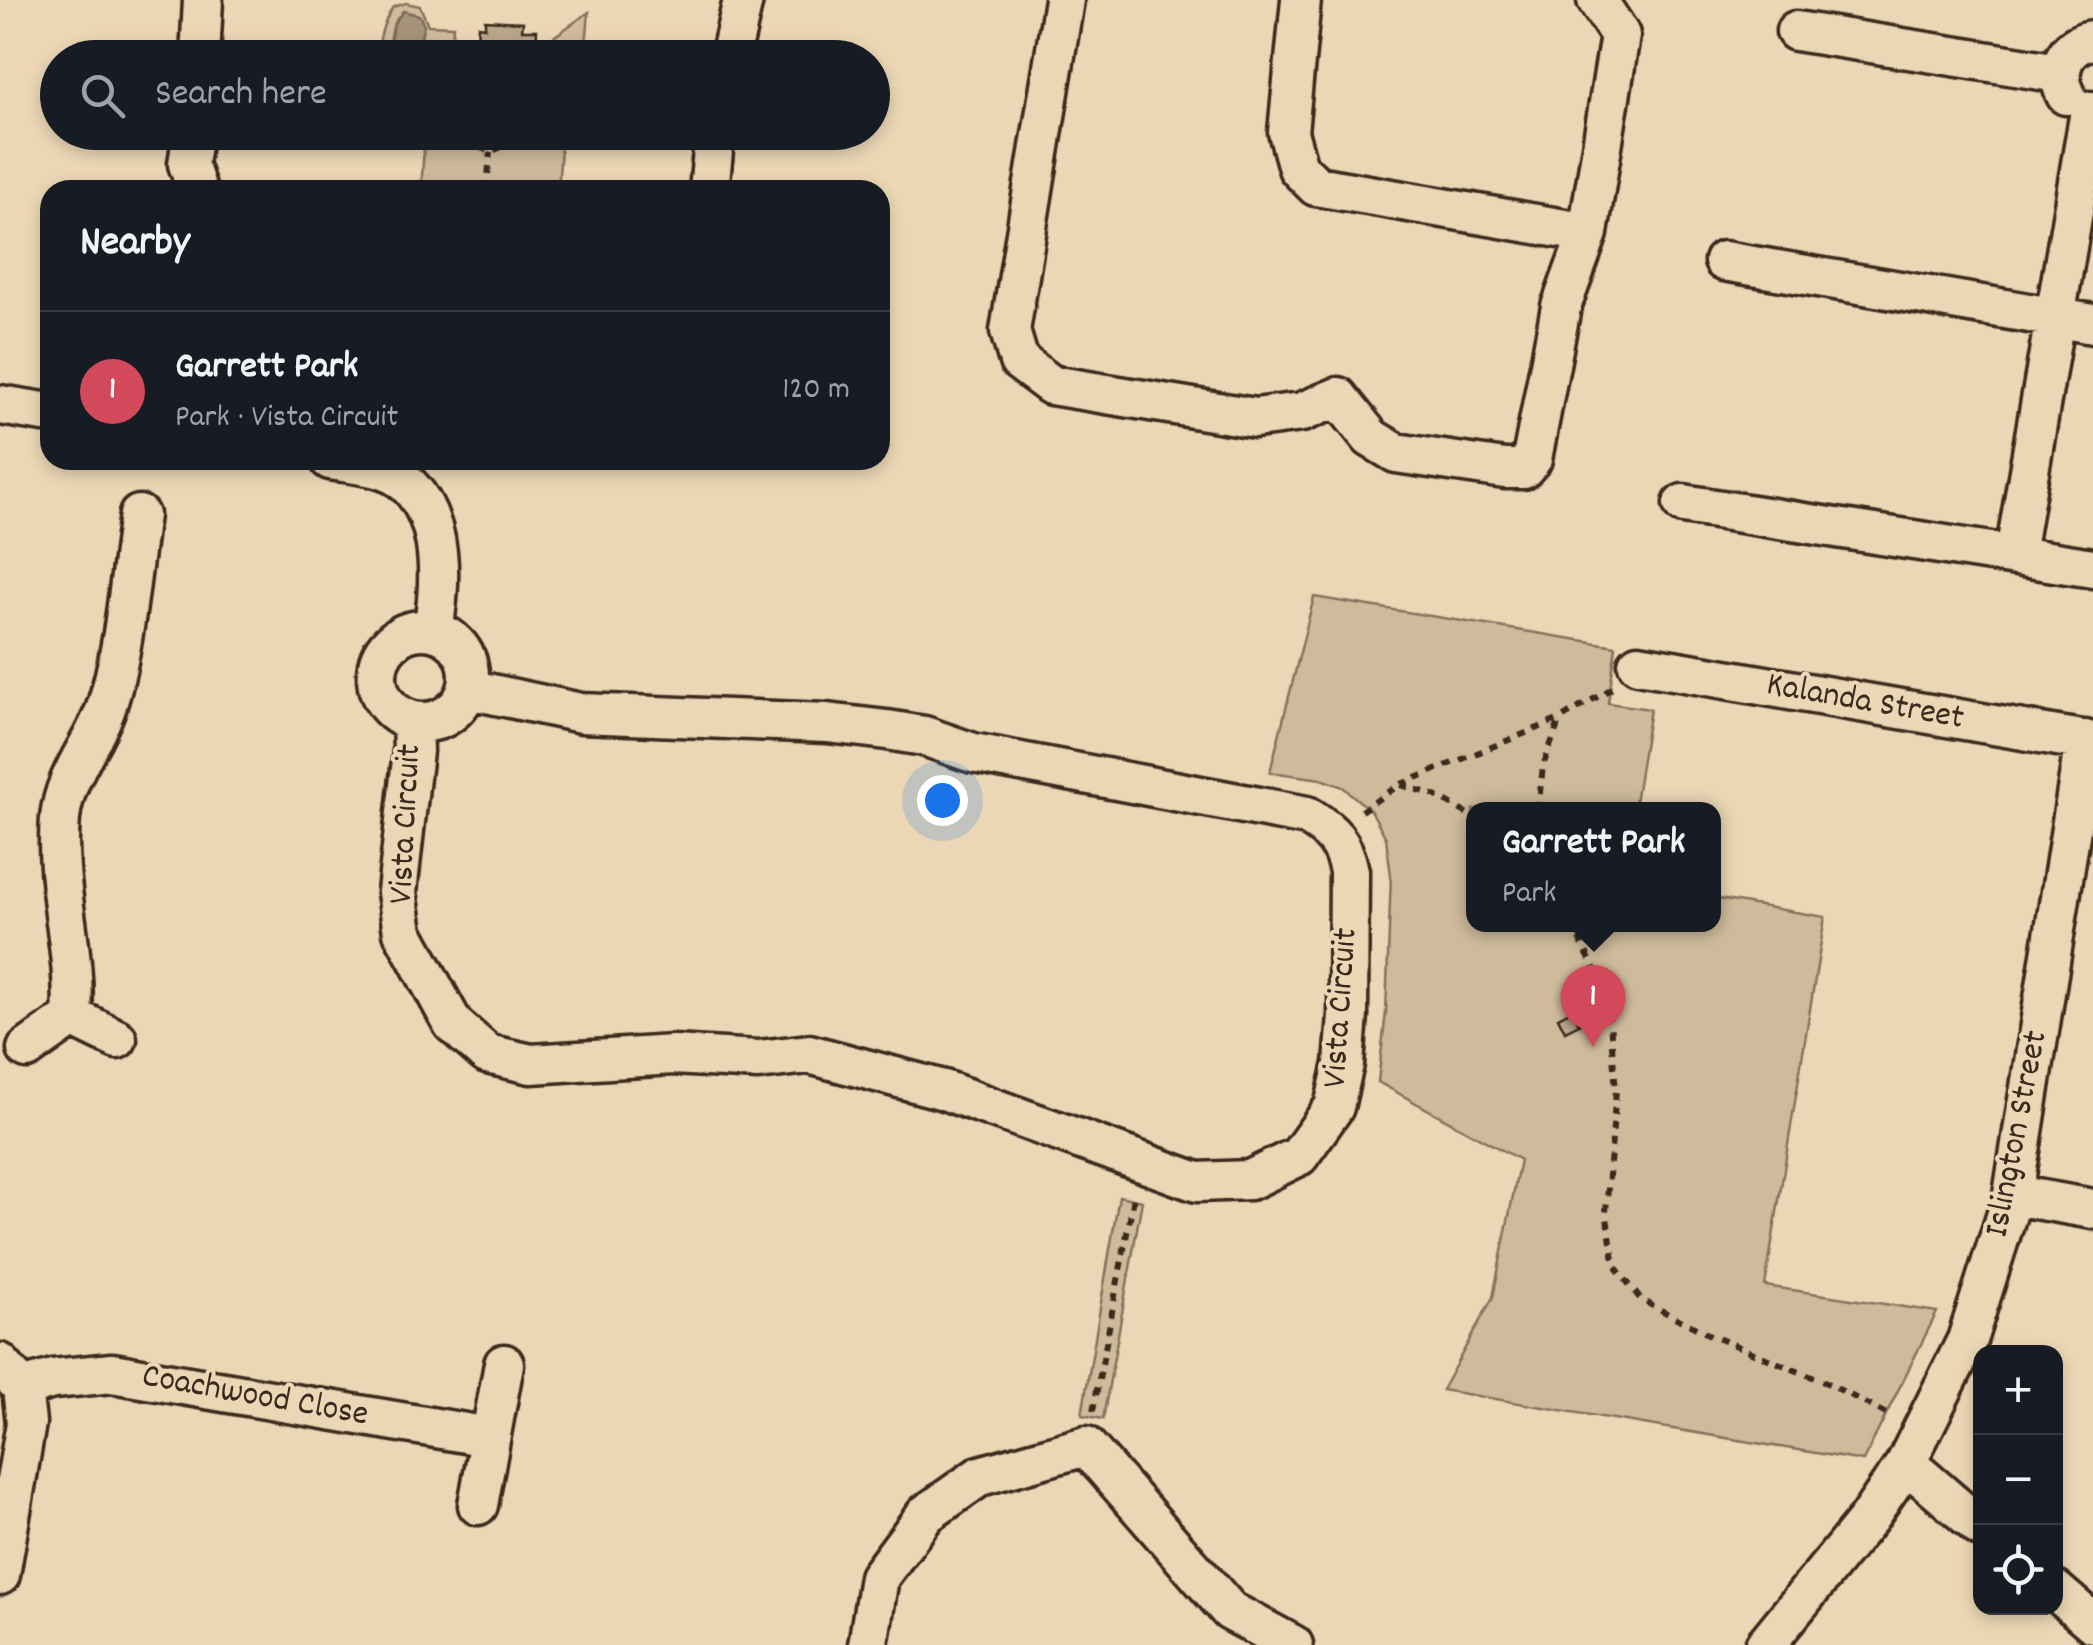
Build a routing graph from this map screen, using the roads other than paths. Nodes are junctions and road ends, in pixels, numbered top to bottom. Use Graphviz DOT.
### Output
graph roads {
  1 [pos="203,0"];
  2 [pos="742,0"];
  3 [pos="1064,0"];
  4 [pos="1302,0"];
  5 [pos="1597,0"];
  6 [pos="1796,31"];
  7 [pos="201,40"];
  8 [pos="734,40"];
  9 [pos="2093,40"];
  10 [pos="2059,73"];
  11 [pos="2092,111"];
  12 [pos="190,150"];
  13 [pos="713,150"];
  14 [pos="194,180"];
  15 [pos="709,180"];
  16 [pos="1588,233"];
  17 [pos="1724,261"];
  18 [pos="2056,318"];
  19 [pos="2093,324"];
  20 [pos="0,405"];
  21 [pos="40,411"];
  22 [pos="383,470"];
  23 [pos="1683,504"];
  24 [pos="139,515"];
  25 [pos="2016,554"];
  26 [pos="2093,568"];
  27 [pos="432,631"];
  28 [pos="1638,664"];
  29 [pos="468,689"];
  30 [pos="412,721"];
  31 [pos="2089,741"];
  32 [pos="72,1017"];
  33 [pos="117,1040"];
  34 [pos="28,1050"];
  35 [pos="2013,1195"];
  36 [pos="2093,1209"];
  37 [pos="504,1364"];
  38 [pos="11,1375"];
  39 [pos="489,1437"];
  40 [pos="1913,1450"];
  41 [pos="478,1505"];
  42 [pos="1978,1525"];
  43 [pos="0,1575"];
  44 [pos="2063,1597"];
  45 [pos="2093,1623"];
  46 [pos="868,1645"];
  47 [pos="1293,1645"];
  48 [pos="1765,1645"];
  1 -- 7 [label="street"];
  2 -- 8 [label="street"];
  3 -- 16 [label="street"];
  4 -- 16 [label="street"];
  5 -- 16 [label="street"];
  6 -- 10 [label="street"];
  9 -- 10 [label="street"];
  10 -- 11 [label="street"];
  11 -- 18 [label="street"];
  12 -- 14 [label="street"];
  13 -- 15 [label="street"];
  17 -- 18 [label="street"];
  18 -- 19 [label="street"];
  18 -- 25 [label="street"];
  20 -- 21 [label="street"];
  22 -- 27 [label="street"];
  23 -- 25 [label="street"];
  24 -- 32 [label="street"];
  25 -- 26 [label="street"];
  27 -- 29 [label="street"];
  27 -- 30 [label="street"];
  28 -- 31 [label="street, Kalanda Street"];
  29 -- 30 [label="street"];
  29 -- 30 [label="street, Vista Circuit"];
  31 -- 35 [label="street, Islington Street"];
  32 -- 33 [label="street"];
  32 -- 34 [label="street"];
  35 -- 36 [label="street"];
  35 -- 40 [label="street, Islington Street"];
  37 -- 39 [label="street"];
  38 -- 39 [label="street, Coachwood Close"];
  38 -- 43 [label="street"];
  39 -- 41 [label="street"];
  40 -- 42 [label="street"];
  40 -- 48 [label="street, Islington Street"];
  44 -- 45 [label="street"];
  46 -- 47 [label="street"];
}
